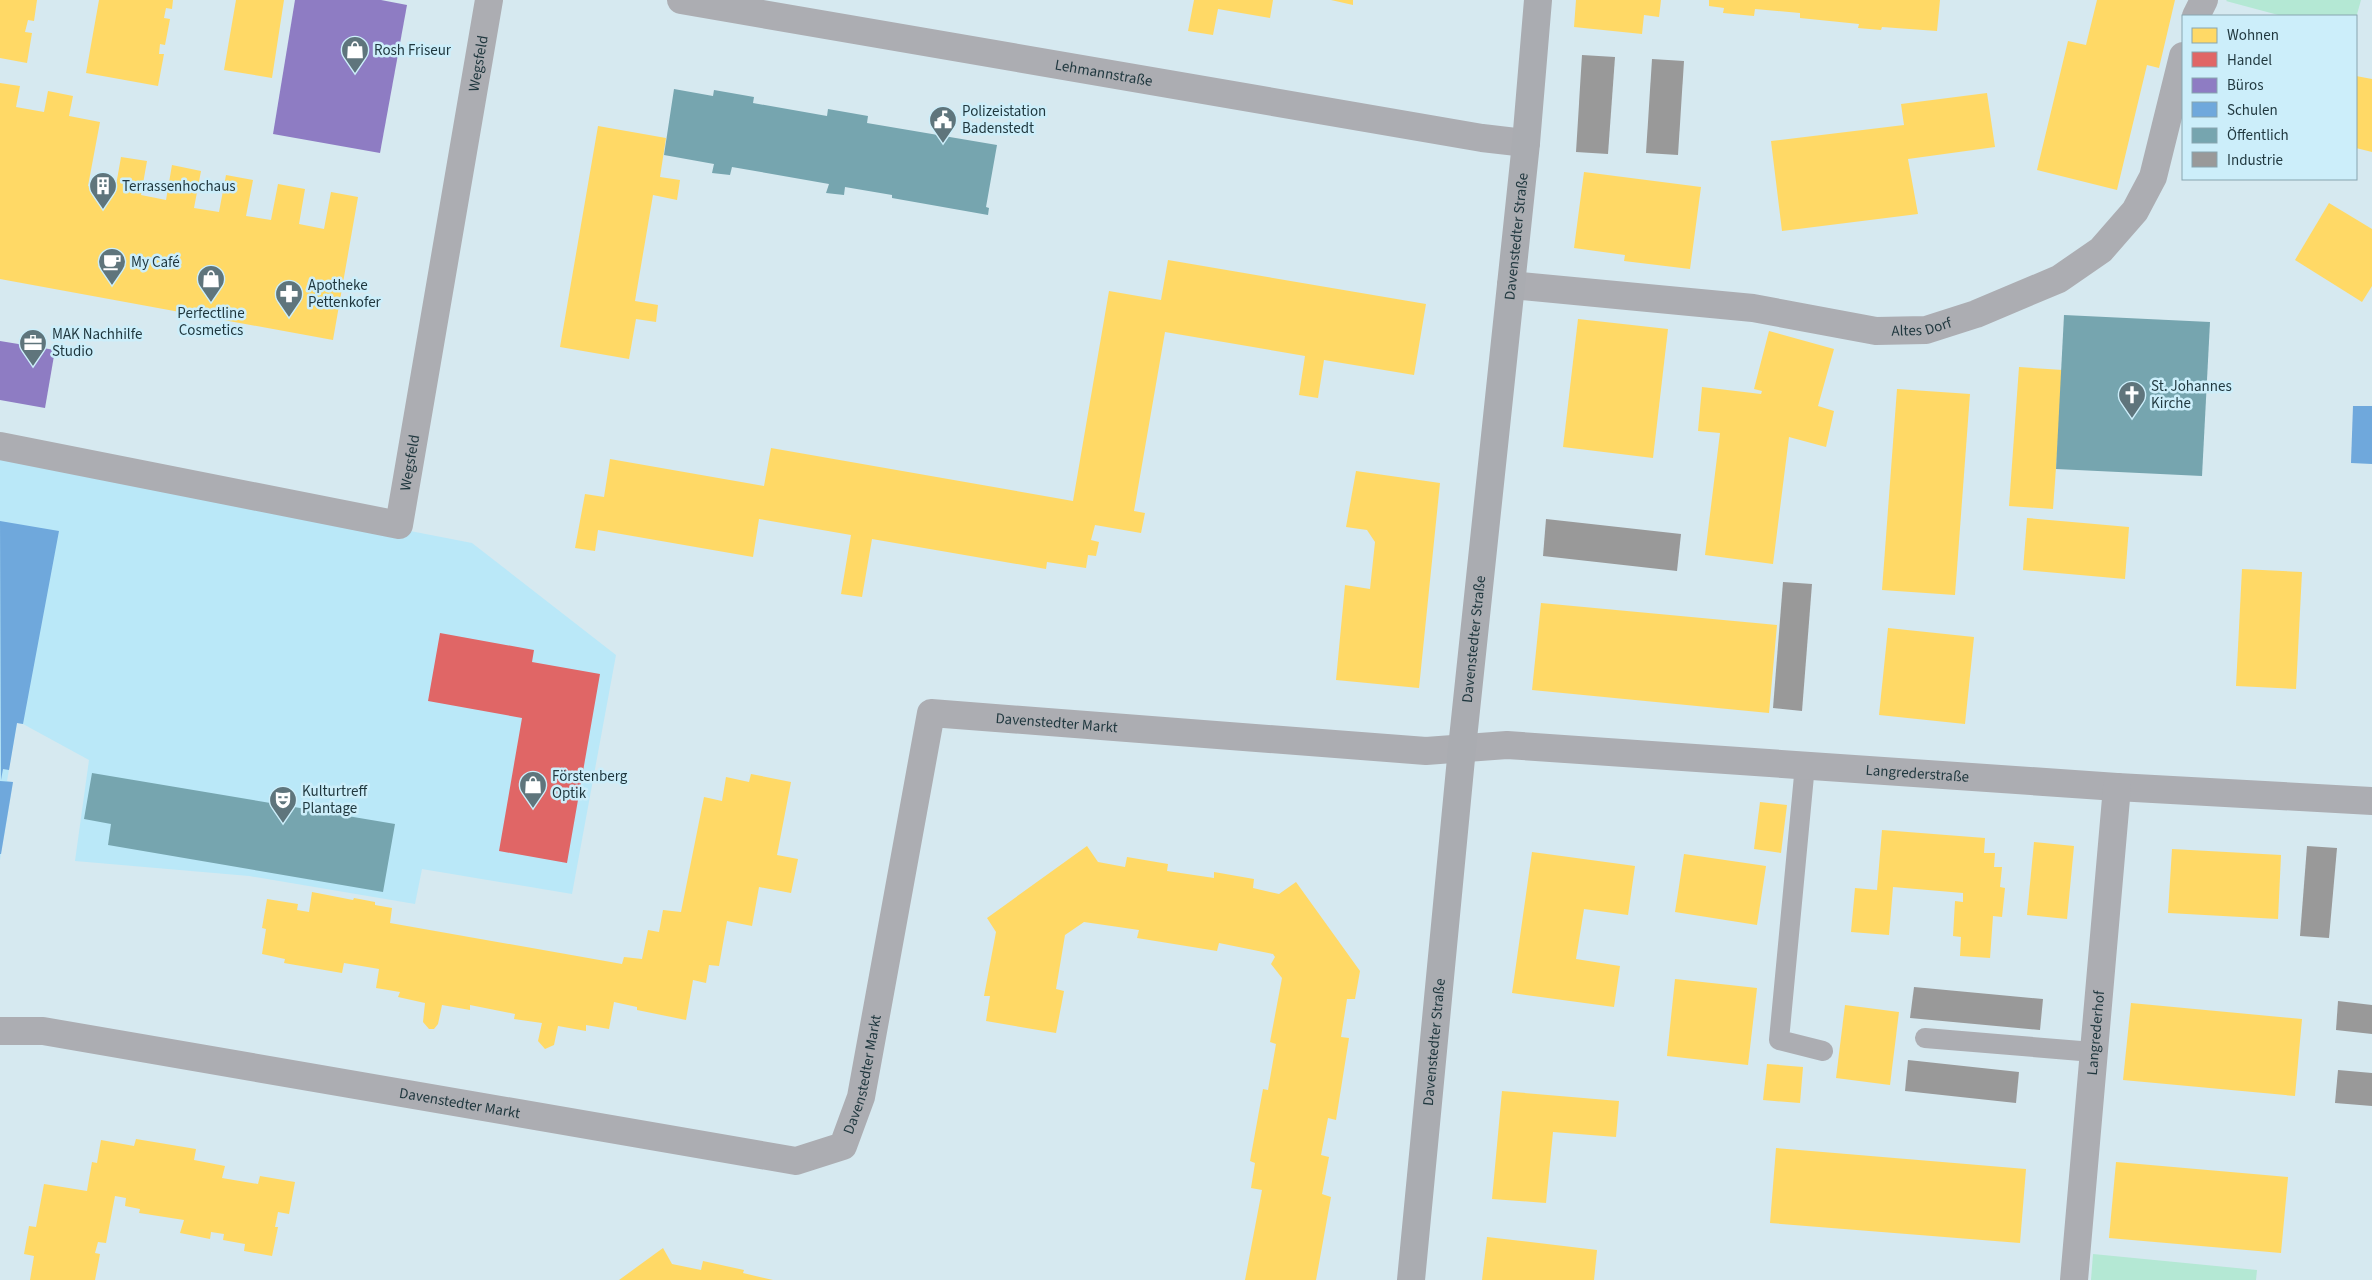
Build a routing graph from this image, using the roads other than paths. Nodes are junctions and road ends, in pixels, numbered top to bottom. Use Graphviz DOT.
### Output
graph roads {
  1 [pos="489,0"];
  2 [pos="682,0"];
  3 [pos="1538,0"];
  4 [pos="2204,0"];
  5 [pos="2196,15"];
  6 [pos="2182,60"];
  7 [pos="1526,143"];
  8 [pos="1511,285"];
  9 [pos="0,446"];
  10 [pos="1462,748"];
  11 [pos="1805,765"];
  12 [pos="2117,787"];
  13 [pos="2372,801"];
  14 [pos="0,1031"];
  15 [pos="1925,1038"];
  16 [pos="1823,1051"];
  17 [pos="2093,1052"];
  18 [pos="1411,1280"];
  19 [pos="2074,1280"];
  1 -- 9 [label="street, Wegsfeld"];
  2 -- 7 [label="street, Lehmannstraße"];
  3 -- 7 [label="street, Davenstedter Straße"];
  4 -- 5 [label="street"];
  6 -- 8 [label="street, Altes Dorf"];
  7 -- 8 [label="street, Davenstedter Straße"];
  8 -- 10 [label="street, Davenstedter Straße"];
  10 -- 11 [label="street, Langrederstraße"];
  10 -- 14 [label="street, Davenstedter Markt"];
  10 -- 18 [label="street, Davenstedter Straße"];
  11 -- 12 [label="street, Langrederstraße"];
  11 -- 16 [label="lane"];
  12 -- 13 [label="street, Langrederstraße"];
  12 -- 17 [label="street, Langrederhof"];
  15 -- 17 [label="lane"];
  17 -- 19 [label="street, Langrederhof"];
}
